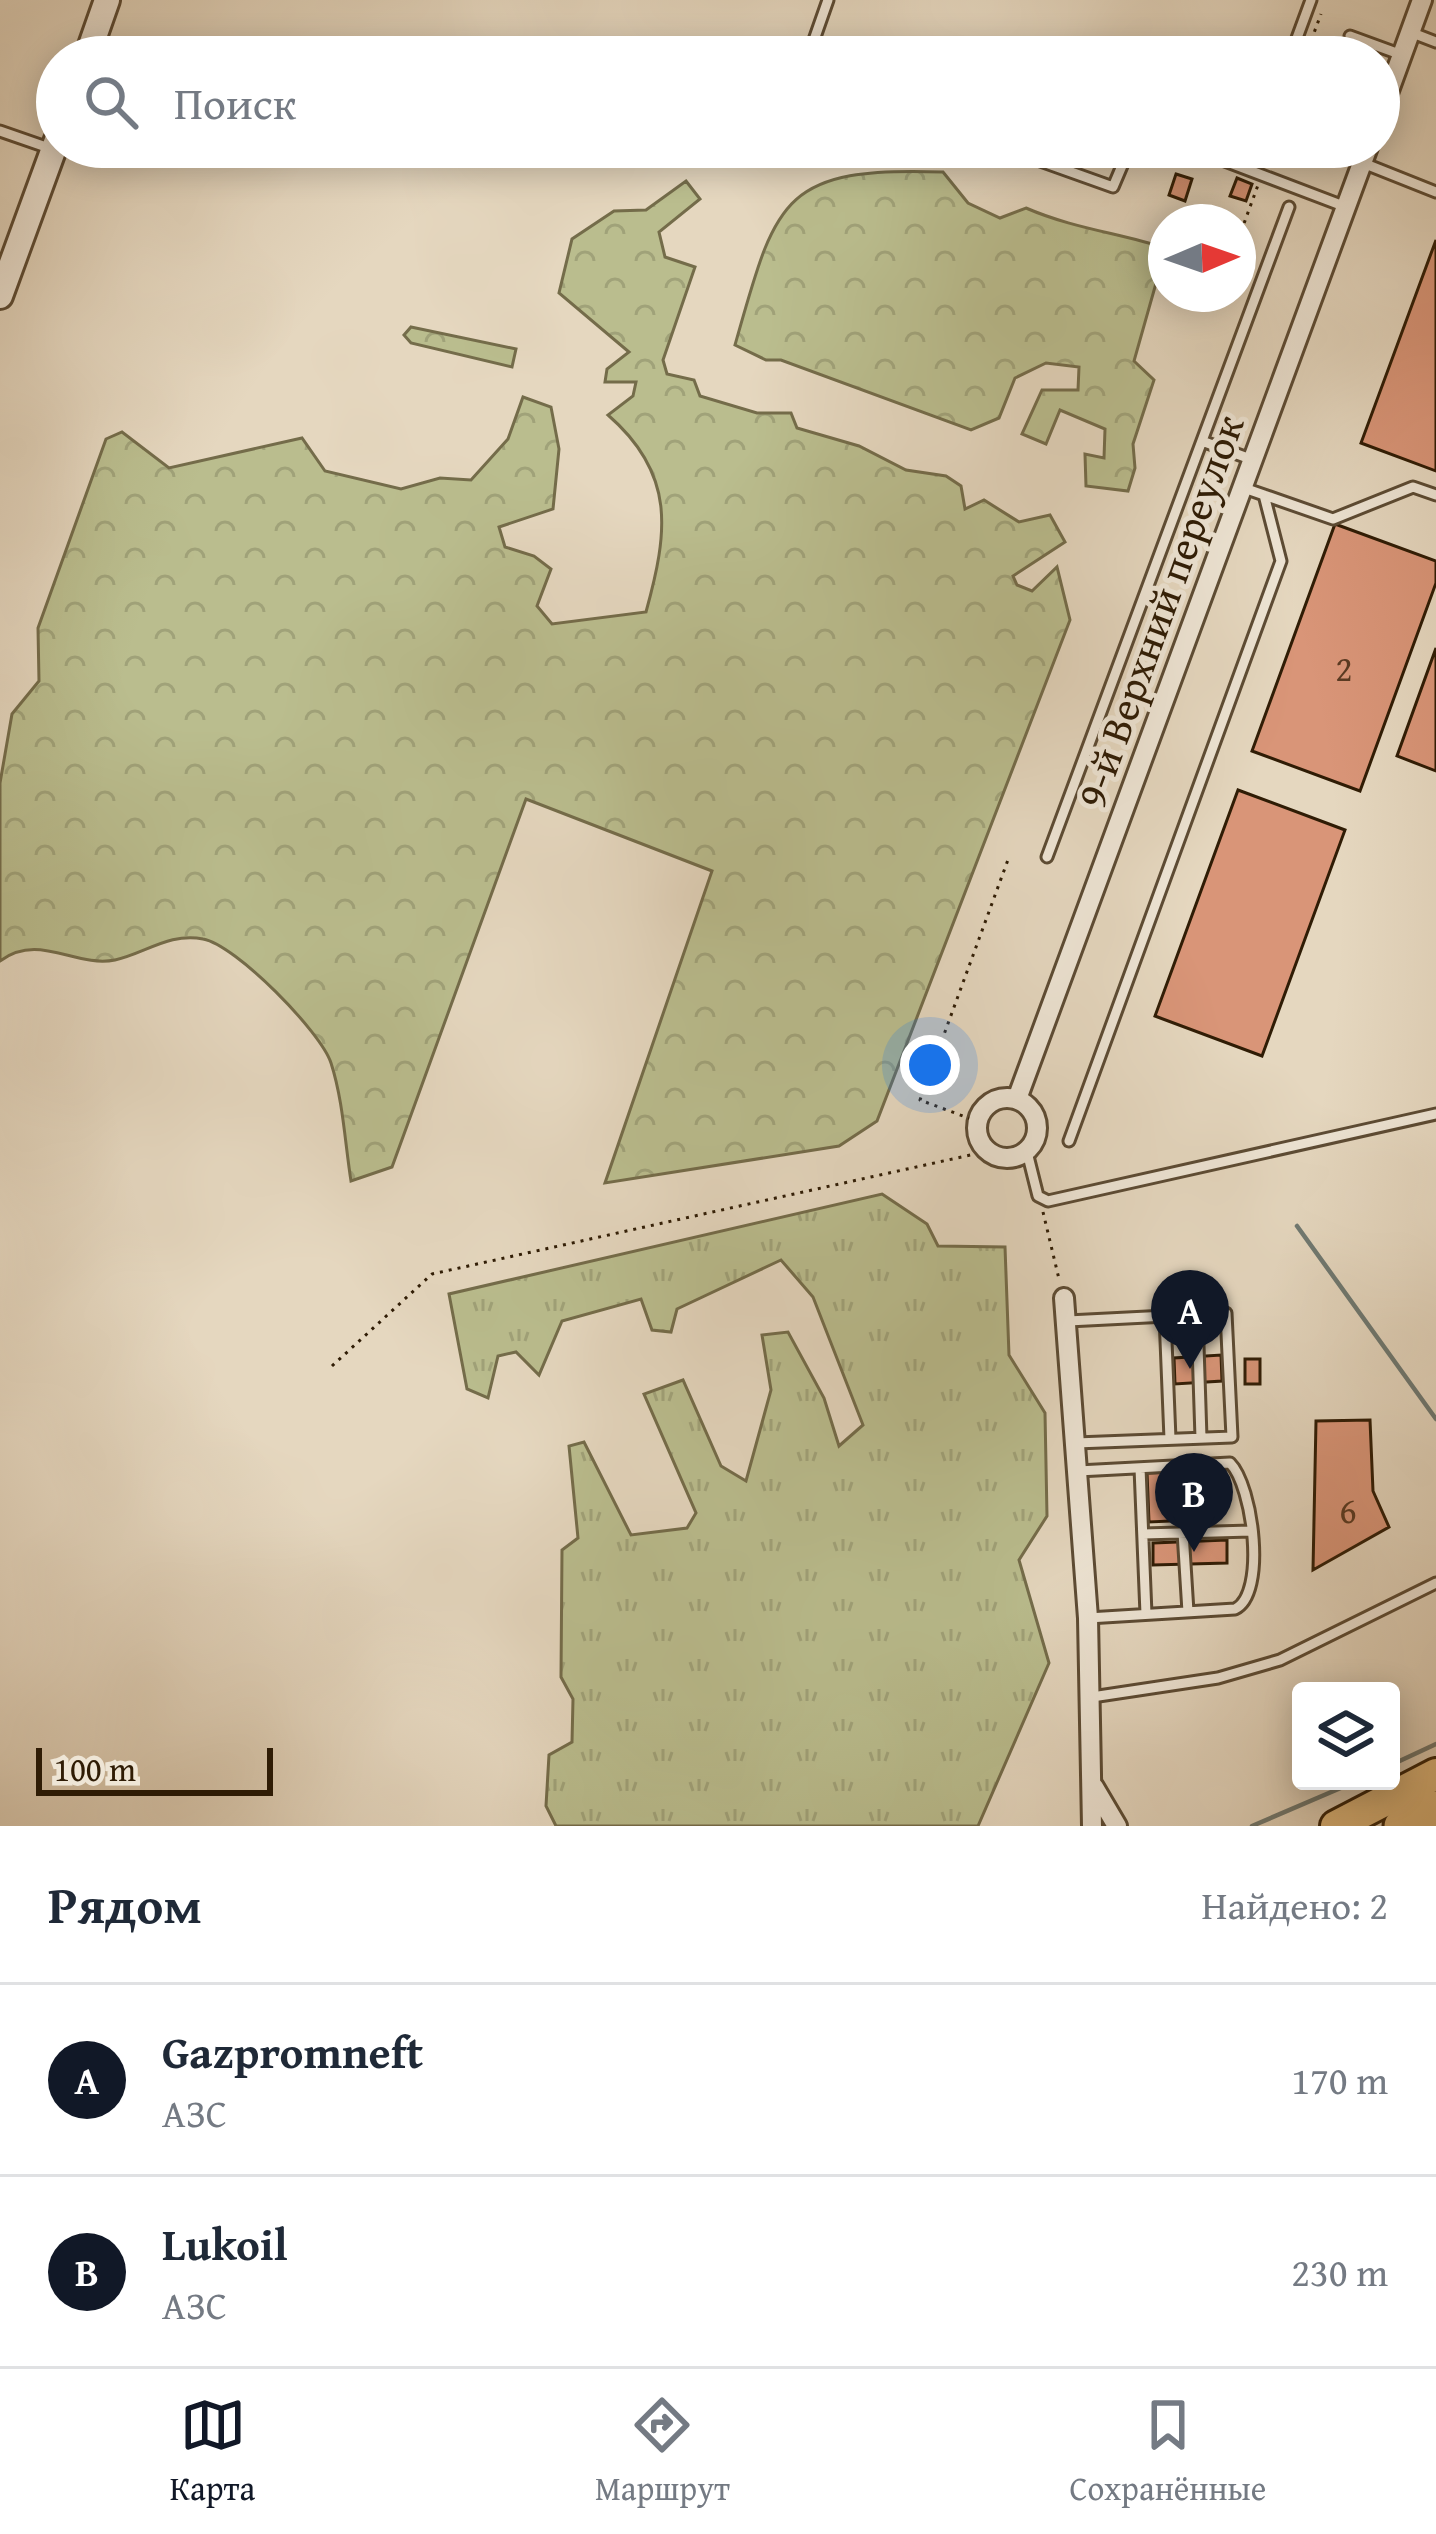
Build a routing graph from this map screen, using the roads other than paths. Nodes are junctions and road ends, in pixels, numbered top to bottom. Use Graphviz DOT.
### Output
graph roads {
  1 [pos="107,0"];
  2 [pos="828,0"];
  3 [pos="1311,0"];
  4 [pos="1422,0"];
  5 [pos="1410,32"];
  6 [pos="94,36"];
  7 [pos="815,36"];
  8 [pos="1298,36"];
  9 [pos="1436,42"];
  10 [pos="1402,56"];
  11 [pos="1400,61"];
  12 [pos="0,130"];
  13 [pos="36,140"];
  14 [pos="47,168"];
  15 [pos="1060,168"];
  16 [pos="1121,168"];
  17 [pos="1245,168"];
  18 [pos="1361,168"];
  19 [pos="1391,168"];
  20 [pos="1250,170"];
  21 [pos="1436,191"];
  22 [pos="1289,207"];
  23 [pos="1346,207"];
  24 [pos="0,296"];
  25 [pos="1202,441"];
  26 [pos="1253,460"];
  27 [pos="1243,488"];
  28 [pos="1264,495"];
  29 [pos="1436,495"];
  30 [pos="1047,857"];
  31 [pos="1017,1099"];
  32 [pos="1436,1114"];
  33 [pos="1069,1141"];
  34 [pos="1027,1152"];
  35 [pos="1064,1298"];
  36 [pos="1197,1315"];
  37 [pos="1166,1316"];
  38 [pos="1068,1321"];
  39 [pos="1201,1438"];
  40 [pos="1170,1439"];
  41 [pos="1076,1443"];
  42 [pos="1140,1468"];
  43 [pos="1078,1471"];
  44 [pos="1251,1531"];
  45 [pos="1183,1532"];
  46 [pos="1143,1534"];
  47 [pos="1436,1583"];
  48 [pos="1188,1612"];
  49 [pos="1146,1614"];
  50 [pos="1088,1618"];
  51 [pos="1092,1697"];
  52 [pos="1436,1774"];
  53 [pos="1094,1787"];
  54 [pos="1436,1808"];
  55 [pos="1092,1826"];
  56 [pos="1117,1826"];
  57 [pos="1336,1826"];
  58 [pos="1401,1826"];
  1 -- 6 [label="street"];
  2 -- 7 [label="lane"];
  3 -- 8 [label="lane"];
  4 -- 5 [label="street"];
  5 -- 9 [label="lane"];
  5 -- 10 [label="street"];
  10 -- 11 [label="street"];
  12 -- 13 [label="lane"];
  14 -- 24 [label="street"];
  15 -- 16 [label="lane"];
  17 -- 20 [label="lane"];
  18 -- 23 [label="street, 9-й Верхний переулок"];
  19 -- 21 [label="lane"];
  20 -- 23 [label="lane"];
  22 -- 25 [label="lane"];
  23 -- 26 [label="street, 9-й Верхний переулок"];
  25 -- 26 [label="lane"];
  25 -- 30 [label="lane"];
  26 -- 27 [label="street, 9-й Верхний переулок"];
  27 -- 28 [label="lane"];
  27 -- 31 [label="street, 9-й Верхний переулок"];
  28 -- 29 [label="lane"];
  28 -- 33 [label="lane"];
  31 -- 34 [label="street"];
  31 -- 34 [label="street"];
  32 -- 34 [label="lane"];
  35 -- 38 [label="street"];
  36 -- 37 [label="lane"];
  36 -- 39 [label="lane"];
  36 -- 39 [label="lane"];
  37 -- 38 [label="lane"];
  37 -- 40 [label="lane"];
  38 -- 41 [label="street"];
  39 -- 40 [label="lane"];
  40 -- 41 [label="lane"];
  41 -- 43 [label="street"];
  42 -- 43 [label="lane"];
  42 -- 44 [label="lane"];
  42 -- 46 [label="lane"];
  43 -- 50 [label="street"];
  44 -- 45 [label="lane"];
  44 -- 48 [label="lane"];
  45 -- 46 [label="lane"];
  45 -- 48 [label="lane"];
  46 -- 49 [label="lane"];
  47 -- 51 [label="lane"];
  48 -- 49 [label="lane"];
  49 -- 50 [label="lane"];
  50 -- 51 [label="street"];
  51 -- 53 [label="street"];
  52 -- 57 [label="main road"];
  53 -- 55 [label="street"];
  53 -- 56 [label="street"];
  54 -- 58 [label="highway"];
}
